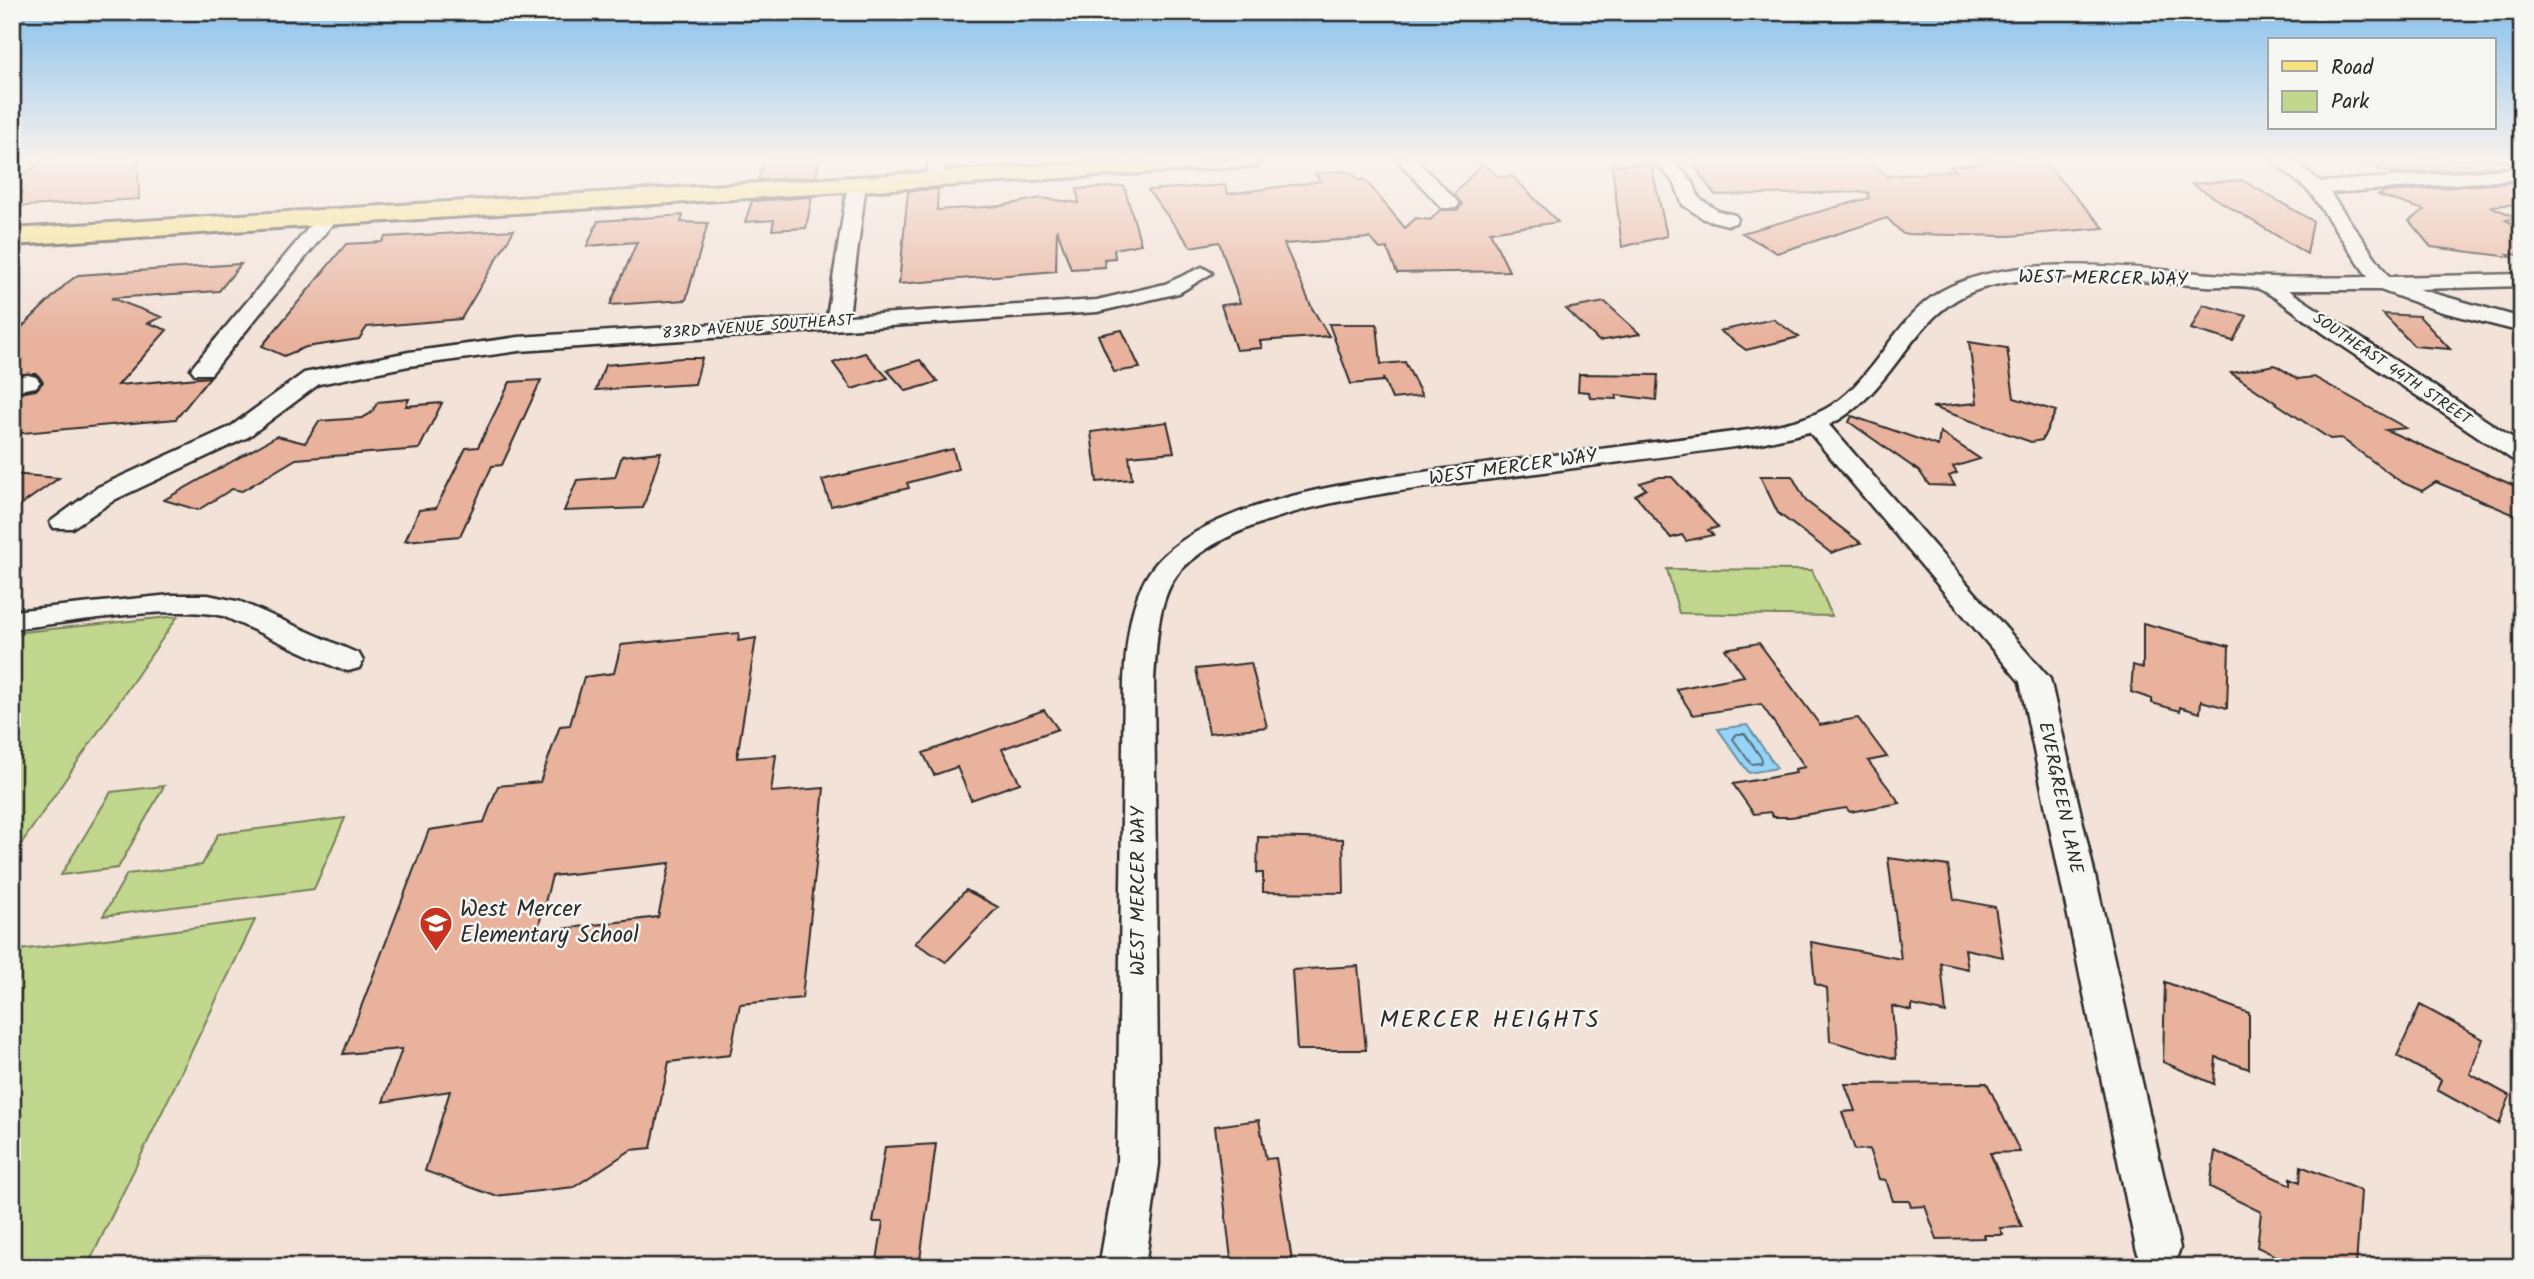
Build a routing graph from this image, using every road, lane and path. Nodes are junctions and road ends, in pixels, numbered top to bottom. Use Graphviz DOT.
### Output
graph roads {
  1 [pos="327,218"];
  2 [pos="316,219"];
  3 [pos="852,219"];
  4 [pos="2338,219"];
  5 [pos="12,237"];
  6 [pos="1202,273"];
  7 [pos="2522,280"];
  8 [pos="2263,283"];
  9 [pos="2383,284"];
  10 [pos="837,321"];
  11 [pos="2522,325"];
  12 [pos="203,369"];
  13 [pos="1814,423"];
  14 [pos="2522,455"];
  15 [pos="63,522"];
  16 [pos="12,620"];
  17 [pos="348,661"];
  18 [pos="2158,1248"];
  19 [pos="1122,1267"];
  1 -- 12 [label="street"];
  2 -- 5 [label="main road"];
  3 -- 10 [label="street"];
  4 -- 9 [label="street"];
  6 -- 10 [label="street, 83RD AVENUE SOUTHEAST"];
  7 -- 9 [label="street, WEST MERCER WAY"];
  8 -- 9 [label="street, WEST MERCER WAY"];
  8 -- 13 [label="street, WEST MERCER WAY"];
  8 -- 14 [label="street, SOUTHEAST 44TH STREET"];
  9 -- 11 [label="street"];
  10 -- 15 [label="street, 83RD AVENUE SOUTHEAST"];
  13 -- 18 [label="street, EVERGREEN LANE"];
  13 -- 19 [label="street, WEST MERCER WAY"];
  16 -- 17 [label="street"];
}
